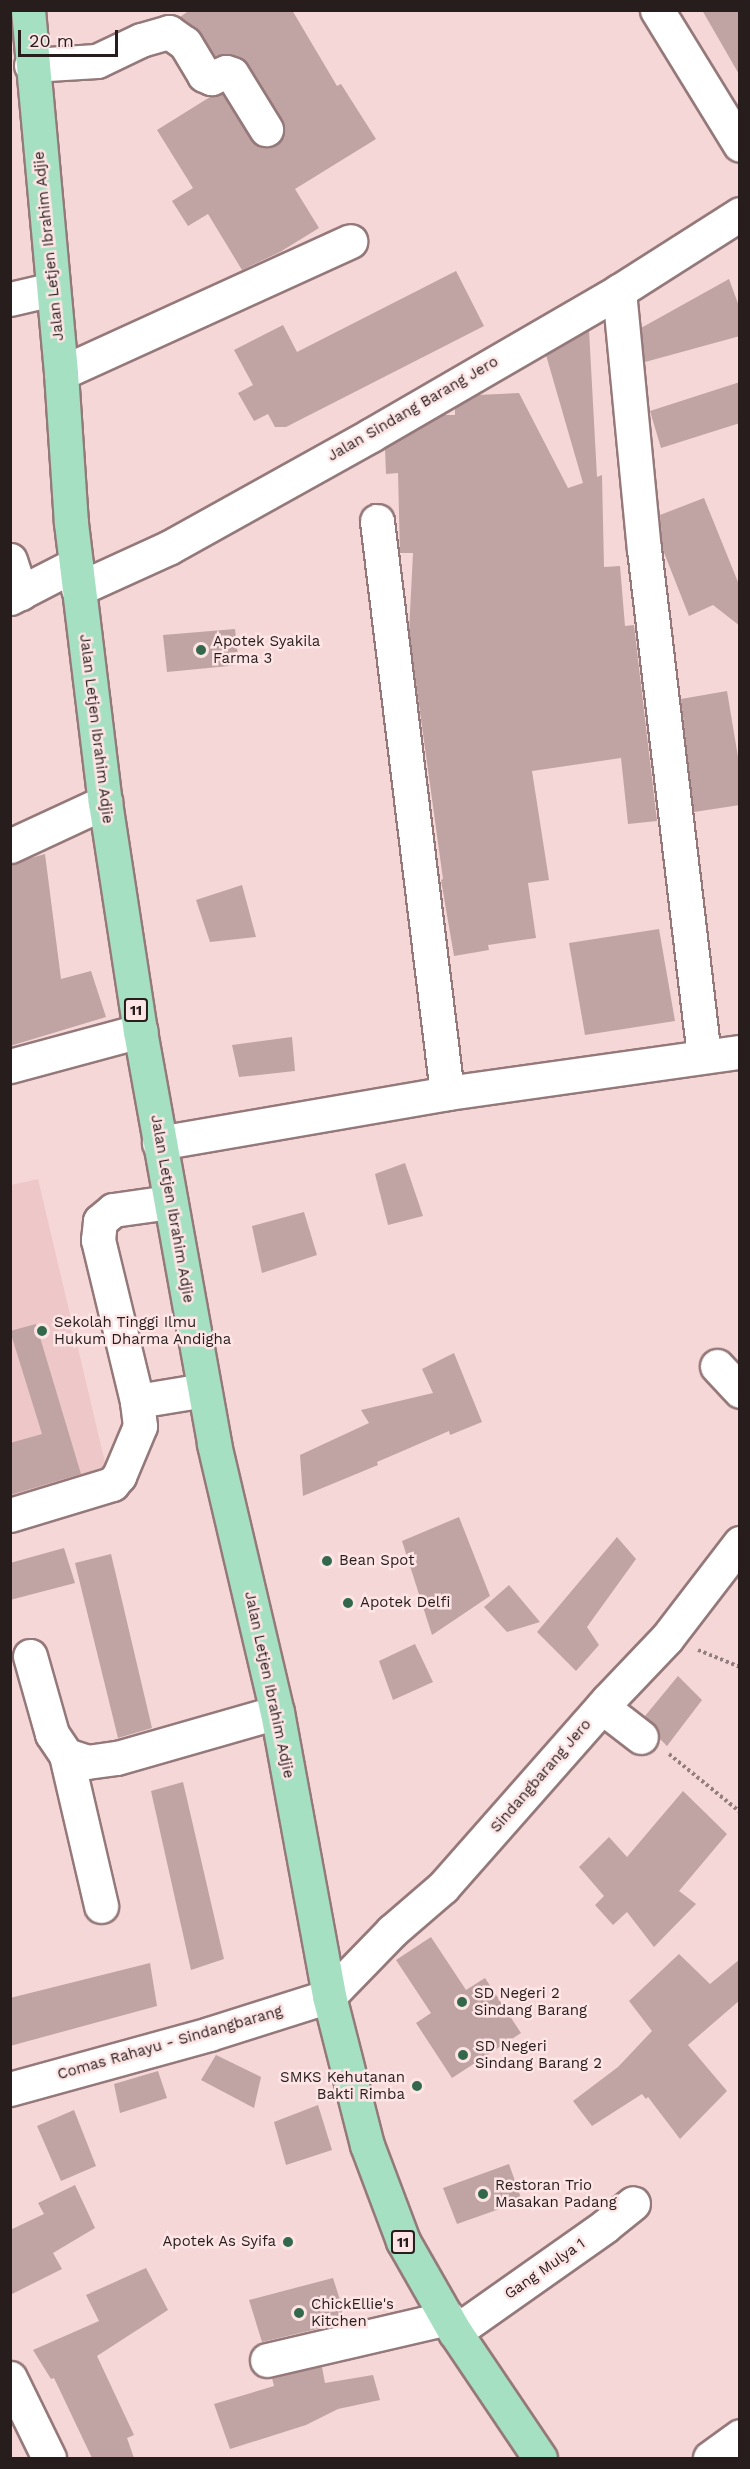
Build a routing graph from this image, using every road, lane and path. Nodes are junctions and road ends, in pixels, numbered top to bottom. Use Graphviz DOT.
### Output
graph roads {
  1 [pos="28,10"];
  2 [pos="657,10"];
  3 [pos="31,65"];
  4 [pos="266,129"];
  5 [pos="740,145"];
  6 [pos="740,214"];
  7 [pos="350,241"];
  8 [pos="53,289"];
  9 [pos="619,291"];
  10 [pos="10,298"];
  11 [pos="61,374"];
  12 [pos="377,521"];
  13 [pos="10,560"];
  14 [pos="77,577"];
  15 [pos="16,595"];
  16 [pos="105,802"];
  17 [pos="10,846"];
  18 [pos="140,1031"];
  19 [pos="740,1052"];
  20 [pos="704,1056"];
  21 [pos="10,1066"];
  22 [pos="447,1093"];
  23 [pos="159,1143"];
  24 [pos="170,1202"];
  25 [pos="717,1366"];
  26 [pos="204,1390"];
  27 [pos="740,1391"];
  28 [pos="137,1401"];
  29 [pos="10,1515"];
  30 [pos="740,1543"];
  31 [pos="666,1638"];
  32 [pos="30,1656"];
  33 [pos="740,1667"];
  34 [pos="602,1707"];
  35 [pos="277,1712"];
  36 [pos="641,1737"];
  37 [pos="669,1753"];
  38 [pos="66,1755"];
  39 [pos="740,1812"];
  40 [pos="101,1906"];
  41 [pos="329,1996"];
  42 [pos="10,2089"];
  43 [pos="633,2203"];
  44 [pos="451,2325"];
  45 [pos="267,2360"];
  46 [pos="10,2378"];
  47 [pos="740,2436"];
  48 [pos="49,2458"];
  49 [pos="540,2458"];
  50 [pos="710,2458"];
  1 -- 3 [label="main road, Jalan Letjen Ibrahim Adjie / 11"];
  2 -- 5 [label="street"];
  3 -- 4 [label="street"];
  3 -- 8 [label="main road, Jalan Letjen Ibrahim Adjie / 11"];
  6 -- 9 [label="street, Jalan Sindang Barang Jero"];
  7 -- 11 [label="street"];
  8 -- 10 [label="street"];
  8 -- 11 [label="main road, Jalan Letjen Ibrahim Adjie / 11"];
  9 -- 14 [label="street, Jalan Sindang Barang Jero"];
  9 -- 20 [label="street"];
  11 -- 14 [label="main road, Jalan Letjen Ibrahim Adjie / 11"];
  12 -- 22 [label="street"];
  13 -- 15 [label="street"];
  14 -- 15 [label="street, Jalan Sindang Barang Jero"];
  14 -- 16 [label="main road, Jalan Letjen Ibrahim Adjie / 11"];
  16 -- 17 [label="street"];
  16 -- 18 [label="main road, Jalan Letjen Ibrahim Adjie / 11"];
  18 -- 21 [label="street"];
  18 -- 23 [label="main road, Jalan Letjen Ibrahim Adjie / 11"];
  19 -- 20 [label="street"];
  20 -- 22 [label="street"];
  22 -- 23 [label="street"];
  23 -- 24 [label="main road, Jalan Letjen Ibrahim Adjie / 11"];
  24 -- 26 [label="main road, Jalan Letjen Ibrahim Adjie / 11"];
  24 -- 28 [label="street"];
  25 -- 27 [label="street"];
  26 -- 28 [label="street"];
  26 -- 35 [label="main road, Jalan Letjen Ibrahim Adjie / 11"];
  28 -- 29 [label="street"];
  30 -- 31 [label="street, Sindangbarang Jero"];
  31 -- 33 [label="path"];
  31 -- 34 [label="street, Sindangbarang Jero"];
  32 -- 38 [label="street"];
  34 -- 36 [label="street"];
  34 -- 41 [label="street, Sindangbarang Jero"];
  35 -- 38 [label="street"];
  35 -- 41 [label="main road, Jalan Letjen Ibrahim Adjie / 11"];
  37 -- 39 [label="path"];
  38 -- 40 [label="street"];
  41 -- 42 [label="street, Comas Rahayu - Sindangbarang"];
  41 -- 44 [label="main road, Jalan Letjen Ibrahim Adjie / 11"];
  43 -- 44 [label="street, Gang Mulya 1"];
  44 -- 45 [label="street"];
  44 -- 49 [label="main road, Jalan Letjen Ibrahim Adjie / 11"];
  46 -- 48 [label="street"];
  47 -- 50 [label="street"];
}
